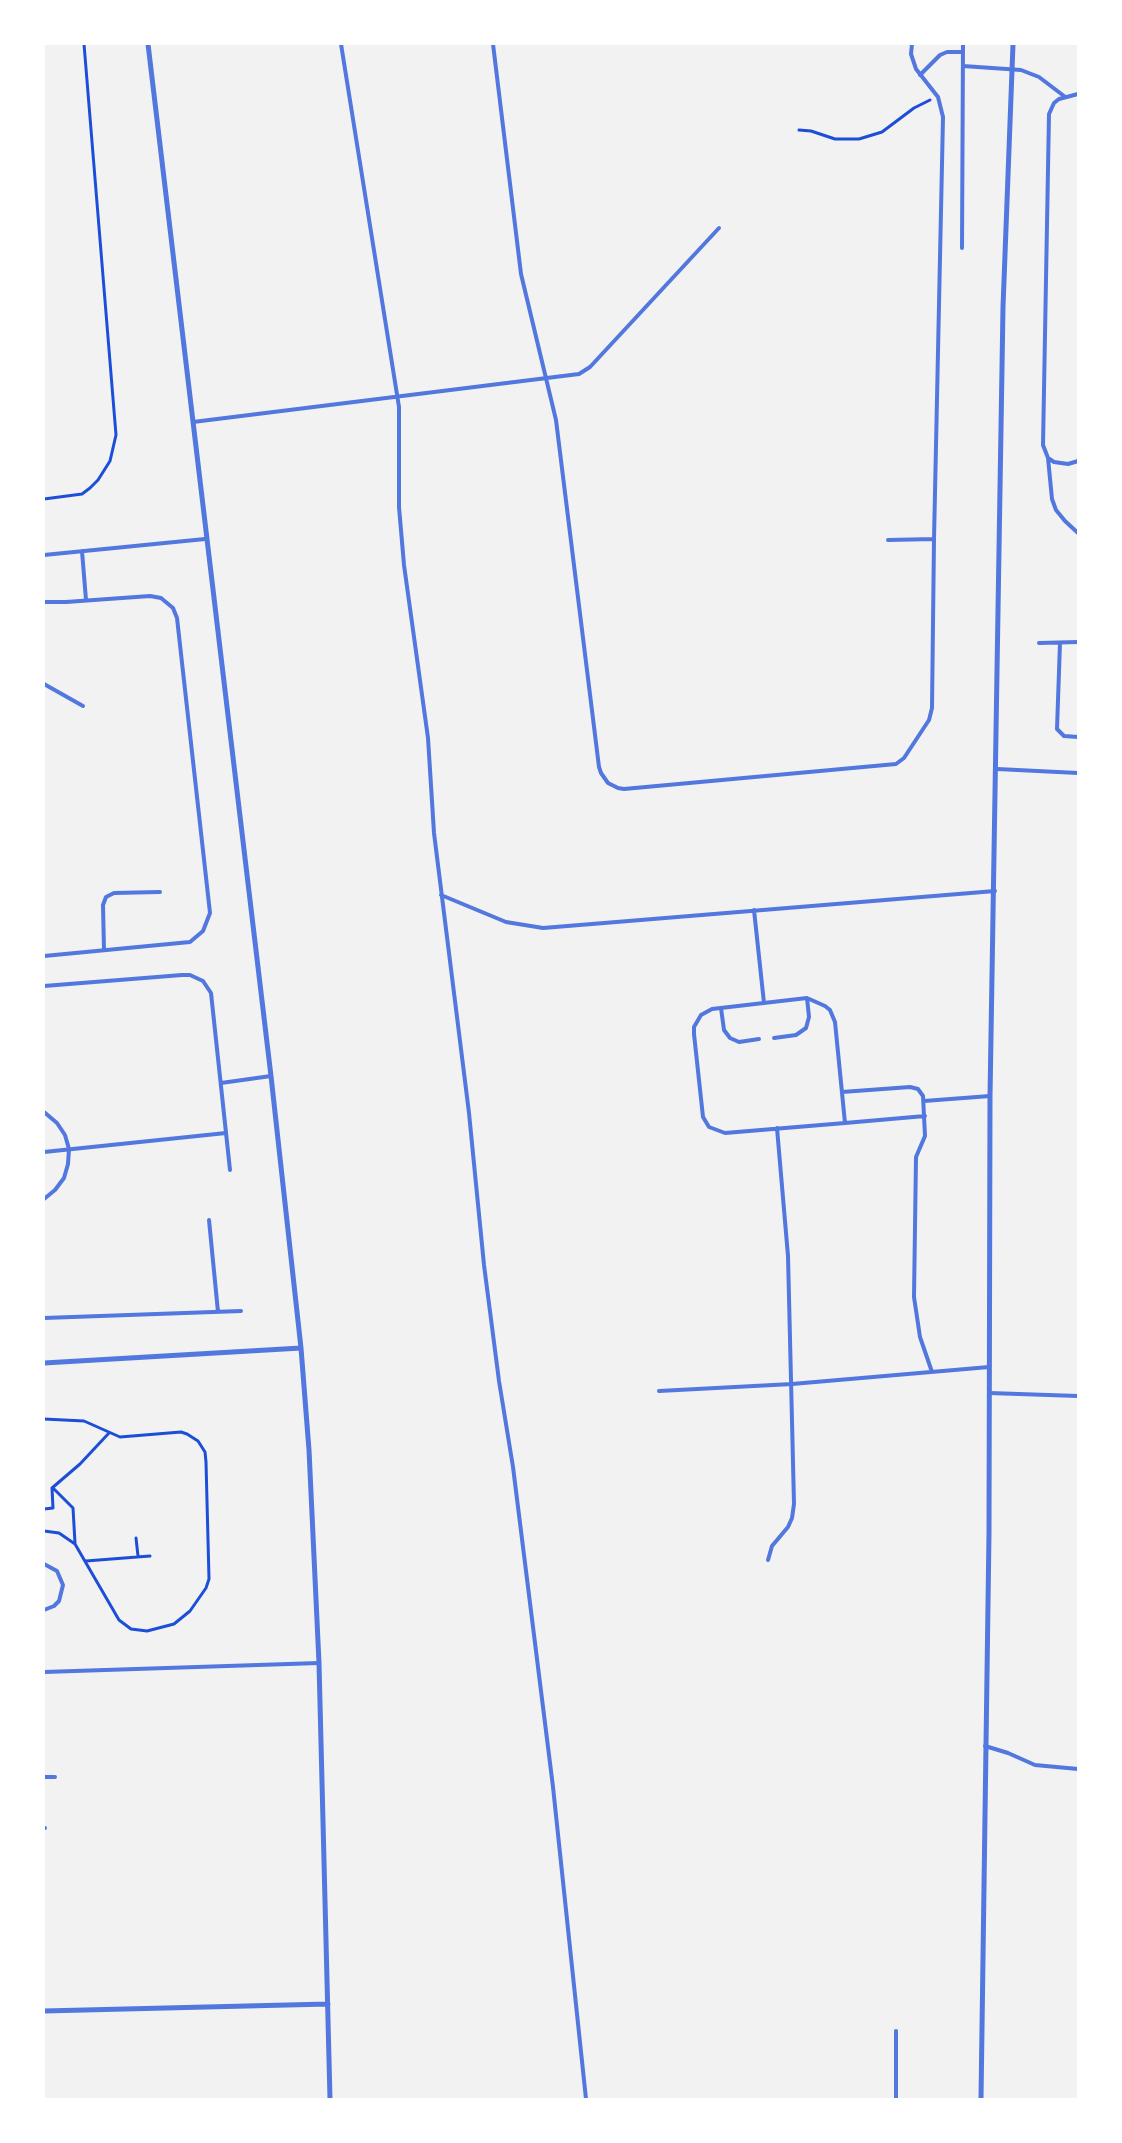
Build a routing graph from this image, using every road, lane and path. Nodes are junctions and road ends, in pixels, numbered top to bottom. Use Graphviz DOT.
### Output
graph roads {
  1 [pos="84,44"];
  2 [pos="148,44"];
  3 [pos="341,44"];
  4 [pos="493,44"];
  5 [pos="912,44"];
  6 [pos="964,44"];
  7 [pos="1013,44"];
  8 [pos="963,52"];
  9 [pos="963,66"];
  10 [pos="1012,69"];
  11 [pos="920,75"];
  12 [pos="1078,94"];
  13 [pos="1064,96"];
  14 [pos="938,97"];
  15 [pos="799,130"];
  16 [pos="719,228"];
  17 [pos="962,248"];
  18 [pos="546,378"];
  19 [pos="398,397"];
  20 [pos="193,422"];
  21 [pos="1048,458"];
  22 [pos="1078,461"];
  23 [pos="44,499"];
  24 [pos="1078,533"];
  25 [pos="205,539"];
  26 [pos="934,539"];
  27 [pos="888,540"];
  28 [pos="82,551"];
  29 [pos="44,555"];
  30 [pos="86,600"];
  31 [pos="44,602"];
  32 [pos="1078,642"];
  33 [pos="1039,643"];
  34 [pos="1060,643"];
  35 [pos="44,684"];
  36 [pos="83,706"];
  37 [pos="1078,737"];
  38 [pos="997,769"];
  39 [pos="1078,773"];
  40 [pos="995,891"];
  41 [pos="160,892"];
  42 [pos="441,895"];
  43 [pos="754,910"];
  44 [pos="104,950"];
  45 [pos="44,956"];
  46 [pos="44,986"];
  47 [pos="807,998"];
  48 [pos="764,1003"];
  49 [pos="720,1008"];
  50 [pos="774,1038"];
  51 [pos="759,1039"];
  52 [pos="271,1076"];
  53 [pos="221,1083"];
  54 [pos="842,1092"];
  55 [pos="990,1096"];
  56 [pos="924,1101"];
  57 [pos="44,1112"];
  58 [pos="925,1116"];
  59 [pos="845,1123"];
  60 [pos="776,1128"];
  61 [pos="226,1133"];
  62 [pos="69,1149"];
  63 [pos="44,1152"];
  64 [pos="230,1170"];
  65 [pos="44,1199"];
  66 [pos="210,1220"];
  67 [pos="241,1311"];
  68 [pos="218,1312"];
  69 [pos="44,1318"];
  70 [pos="301,1348"];
  71 [pos="44,1363"];
  72 [pos="989,1367"];
  73 [pos="932,1372"];
  74 [pos="792,1384"];
  75 [pos="658,1391"];
  76 [pos="989,1393"];
  77 [pos="1078,1396"];
  78 [pos="44,1419"];
  79 [pos="110,1433"];
  80 [pos="52,1488"];
  81 [pos="44,1509"];
  82 [pos="44,1531"];
  83 [pos="136,1538"];
  84 [pos="75,1544"];
  85 [pos="138,1556"];
  86 [pos="150,1556"];
  87 [pos="768,1560"];
  88 [pos="86,1561"];
  89 [pos="44,1564"];
  90 [pos="44,1610"];
  91 [pos="318,1663"];
  92 [pos="44,1672"];
  93 [pos="985,1746"];
  94 [pos="1078,1769"];
  95 [pos="44,1777"];
  96 [pos="54,1777"];
  97 [pos="328,2004"];
  98 [pos="44,2010"];
  99 [pos="896,2031"];
  100 [pos="330,2099"];
  101 [pos="586,2099"];
  102 [pos="896,2099"];
  103 [pos="981,2099"];
  1 -- 23 [label="path"];
  2 -- 20 [label="street"];
  3 -- 19 [label="lane"];
  4 -- 18 [label="lane"];
  5 -- 11 [label="lane"];
  6 -- 8 [label="lane"];
  7 -- 10 [label="street"];
  8 -- 9 [label="lane"];
  8 -- 11 [label="lane"];
  9 -- 10 [label="lane"];
  9 -- 17 [label="lane"];
  10 -- 13 [label="lane"];
  10 -- 38 [label="street"];
  11 -- 14 [label="lane"];
  12 -- 13 [label="lane"];
  13 -- 21 [label="lane"];
  14 -- 15 [label="path"];
  14 -- 26 [label="lane"];
  16 -- 18 [label="lane"];
  18 -- 19 [label="lane"];
  18 -- 26 [label="lane"];
  19 -- 20 [label="lane"];
  19 -- 42 [label="lane"];
  20 -- 25 [label="street"];
  21 -- 22 [label="lane"];
  21 -- 24 [label="lane"];
  25 -- 28 [label="lane"];
  25 -- 52 [label="street"];
  26 -- 27 [label="lane"];
  28 -- 29 [label="lane"];
  28 -- 30 [label="lane"];
  30 -- 31 [label="lane"];
  30 -- 44 [label="lane"];
  32 -- 34 [label="lane"];
  33 -- 34 [label="lane"];
  34 -- 37 [label="lane"];
  35 -- 36 [label="lane"];
  38 -- 39 [label="lane"];
  38 -- 40 [label="street"];
  40 -- 43 [label="lane"];
  40 -- 55 [label="street"];
  41 -- 44 [label="lane"];
  42 -- 43 [label="lane"];
  42 -- 101 [label="lane"];
  43 -- 48 [label="lane"];
  44 -- 45 [label="lane"];
  46 -- 53 [label="lane"];
  47 -- 48 [label="lane"];
  47 -- 50 [label="lane"];
  47 -- 54 [label="lane"];
  48 -- 49 [label="lane"];
  49 -- 51 [label="lane"];
  49 -- 60 [label="lane"];
  52 -- 53 [label="lane"];
  52 -- 70 [label="street"];
  53 -- 61 [label="lane"];
  54 -- 56 [label="lane"];
  54 -- 59 [label="lane"];
  55 -- 56 [label="lane"];
  55 -- 72 [label="street"];
  56 -- 58 [label="lane"];
  57 -- 62 [label="lane"];
  58 -- 59 [label="lane"];
  58 -- 73 [label="lane"];
  59 -- 60 [label="lane"];
  60 -- 74 [label="lane"];
  61 -- 62 [label="lane"];
  61 -- 64 [label="lane"];
  62 -- 63 [label="lane"];
  62 -- 65 [label="lane"];
  66 -- 68 [label="lane"];
  67 -- 68 [label="lane"];
  68 -- 69 [label="lane"];
  70 -- 71 [label="street"];
  70 -- 91 [label="street"];
  72 -- 73 [label="lane"];
  72 -- 76 [label="street"];
  73 -- 74 [label="lane"];
  74 -- 75 [label="lane"];
  74 -- 87 [label="lane"];
  76 -- 77 [label="lane"];
  76 -- 93 [label="street"];
  78 -- 79 [label="path"];
  79 -- 80 [label="path"];
  79 -- 88 [label="path"];
  80 -- 81 [label="path"];
  80 -- 84 [label="path"];
  82 -- 84 [label="path"];
  83 -- 85 [label="path"];
  84 -- 88 [label="path"];
  85 -- 86 [label="path"];
  85 -- 88 [label="path"];
  89 -- 90 [label="lane"];
  91 -- 92 [label="lane"];
  91 -- 97 [label="street"];
  93 -- 94 [label="lane"];
  93 -- 103 [label="street"];
  95 -- 96 [label="lane"];
  97 -- 98 [label="street"];
  97 -- 100 [label="street"];
  99 -- 102 [label="lane"];
}
